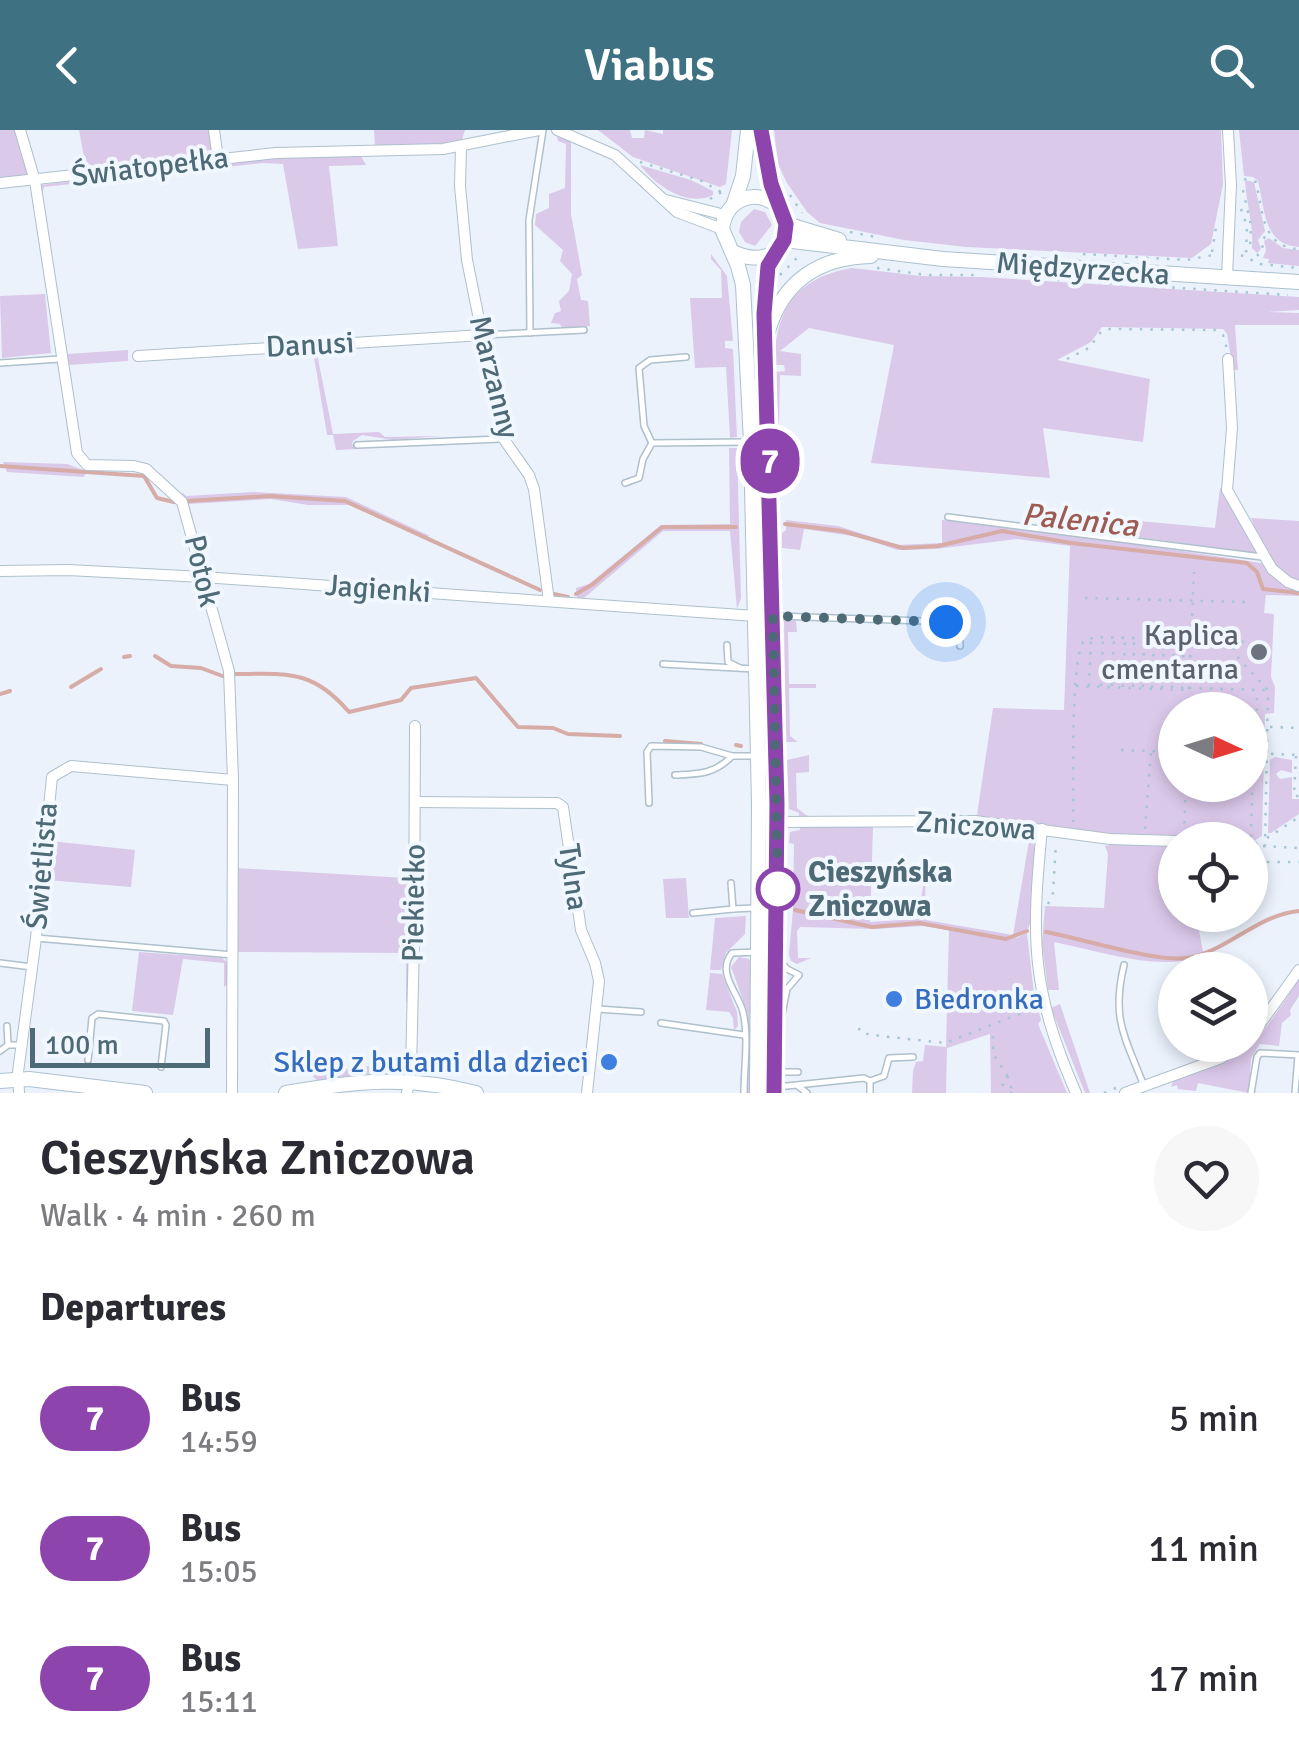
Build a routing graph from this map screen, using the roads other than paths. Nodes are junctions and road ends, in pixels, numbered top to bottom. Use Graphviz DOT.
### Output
graph roads {
  1 [pos="20,130"];
  2 [pos="214,130"];
  3 [pos="468,130"];
  4 [pos="541,130"];
  5 [pos="558,130"];
  6 [pos="748,130"];
  7 [pos="761,130"];
  8 [pos="1228,130"];
  9 [pos="464,146"];
  10 [pos="218,158"];
  11 [pos="35,181"];
  12 [pos="0,183"];
  13 [pos="779,207"];
  14 [pos="726,210"];
  15 [pos="786,224"];
  16 [pos="784,240"];
  17 [pos="869,248"];
  18 [pos="733,252"];
  19 [pos="773,254"];
  20 [pos="943,259"];
  21 [pos="1227,277"];
  22 [pos="1299,282"];
  23 [pos="584,330"];
  24 [pos="530,332"];
  25 [pos="482,335"];
  26 [pos="763,346"];
  27 [pos="138,356"];
  28 [pos="686,357"];
  29 [pos="60,359"];
  30 [pos="1228,359"];
  31 [pos="0,363"];
  32 [pos="503,438"];
  33 [pos="752,442"];
  34 [pos="652,443"];
  35 [pos="357,445"];
  36 [pos="625,483"];
  37 [pos="948,517"];
  38 [pos="1264,558"];
  39 [pos="0,571"];
  40 [pos="203,577"];
  41 [pos="1299,586"];
  42 [pos="548,601"];
  43 [pos="755,616"];
  44 [pos="773,616"];
  45 [pos="727,645"];
  46 [pos="960,646"];
  47 [pos="662,664"];
  48 [pos="748,668"];
  49 [pos="415,726"];
  50 [pos="732,756"];
  51 [pos="758,756"];
  52 [pos="675,775"];
  53 [pos="233,780"];
  54 [pos="414,802"];
  55 [pos="649,802"];
  56 [pos="777,822"];
  57 [pos="1042,829"];
  58 [pos="1158,839"];
  59 [pos="730,883"];
  60 [pos="760,908"];
  61 [pos="733,909"];
  62 [pos="694,913"];
  63 [pos="36,938"];
  64 [pos="759,952"];
  65 [pos="234,956"];
  66 [pos="777,958"];
  67 [pos="0,964"];
  68 [pos="1124,965"];
  69 [pos="33,967"];
  70 [pos="1299,970"];
  71 [pos="598,1009"];
  72 [pos="641,1012"];
  73 [pos="1268,1013"];
  74 [pos="661,1023"];
  75 [pos="8,1026"];
  76 [pos="744,1035"];
  77 [pos="776,1036"];
  78 [pos="8,1044"];
  79 [pos="22,1046"];
  80 [pos="0,1050"];
  81 [pos="1299,1055"];
  82 [pos="913,1057"];
  83 [pos="88,1060"];
  84 [pos="1213,1062"];
  85 [pos="162,1067"];
  86 [pos="798,1072"];
  87 [pos="0,1081"];
  88 [pos="870,1081"];
  89 [pos="774,1084"];
  90 [pos="19,1086"];
  91 [pos="798,1086"];
  92 [pos="1144,1086"];
  93 [pos="408,1087"];
  94 [pos="145,1093"];
  95 [pos="232,1093"];
  96 [pos="286,1093"];
  97 [pos="476,1093"];
  98 [pos="587,1093"];
  99 [pos="744,1093"];
  100 [pos="757,1093"];
  101 [pos="807,1093"];
  102 [pos="870,1093"];
  103 [pos="1076,1093"];
  104 [pos="1125,1093"];
  105 [pos="1251,1093"];
  106 [pos="1296,1093"];
  1 -- 11 [label="street, Potok"];
  2 -- 10 [label="street"];
  3 -- 9 [label="street, Marzanny"];
  4 -- 9 [label="street, Światopełka"];
  4 -- 24 [label="lane"];
  5 -- 14 [label="street"];
  6 -- 14 [label="main road"];
  7 -- 13 [label="main road"];
  8 -- 21 [label="street"];
  9 -- 10 [label="street, Światopełka"];
  9 -- 25 [label="street, Marzanny"];
  10 -- 11 [label="street, Światopełka"];
  11 -- 12 [label="street, Światopełka"];
  11 -- 29 [label="street, Potok"];
  13 -- 14 [label="main road"];
  13 -- 15 [label="main road"];
  14 -- 18 [label="main road"];
  15 -- 16 [label="main road"];
  15 -- 17 [label="main road, Międzyrzecka"];
  16 -- 17 [label="main road, Międzyrzecka"];
  16 -- 19 [label="main road"];
  17 -- 20 [label="main road, Międzyrzecka"];
  18 -- 19 [label="main road"];
  18 -- 33 [label="main road"];
  19 -- 26 [label="main road"];
  20 -- 21 [label="main road, Międzyrzecka"];
  20 -- 26 [label="main road"];
  21 -- 22 [label="main road, Międzyrzecka"];
  23 -- 24 [label="lane"];
  24 -- 25 [label="lane"];
  25 -- 27 [label="street, Danusi"];
  25 -- 32 [label="street, Marzanny"];
  26 -- 44 [label="main road"];
  28 -- 34 [label="lane"];
  29 -- 31 [label="lane"];
  29 -- 40 [label="street, Potok"];
  30 -- 38 [label="street"];
  32 -- 35 [label="lane"];
  32 -- 42 [label="street, Marzanny"];
  33 -- 34 [label="lane"];
  33 -- 43 [label="main road"];
  34 -- 36 [label="lane"];
  37 -- 38 [label="lane"];
  38 -- 41 [label="street"];
  39 -- 40 [label="street, Jagienki"];
  40 -- 42 [label="street, Jagienki"];
  40 -- 53 [label="street, Potok"];
  42 -- 43 [label="street, Jagienki"];
  43 -- 48 [label="main road"];
  44 -- 46 [label="lane"];
  44 -- 56 [label="main road"];
  45 -- 48 [label="lane"];
  47 -- 48 [label="lane"];
  48 -- 51 [label="main road"];
  49 -- 54 [label="street, Piekiełko"];
  50 -- 51 [label="lane"];
  50 -- 52 [label="lane"];
  50 -- 55 [label="lane"];
  51 -- 60 [label="main road"];
  53 -- 63 [label="street, Świetlista"];
  53 -- 65 [label="street, Potok"];
  54 -- 71 [label="street, Tylna"];
  54 -- 93 [label="street, Piekiełko"];
  56 -- 57 [label="street, Zniczowa"];
  56 -- 66 [label="main road"];
  57 -- 58 [label="street, Zniczowa"];
  57 -- 103 [label="street"];
  59 -- 61 [label="lane"];
  60 -- 61 [label="lane"];
  60 -- 64 [label="main road"];
  61 -- 62 [label="lane"];
  63 -- 65 [label="lane"];
  63 -- 69 [label="street, Świetlista"];
  64 -- 76 [label="lane"];
  64 -- 100 [label="main road"];
  65 -- 95 [label="street, Potok"];
  66 -- 77 [label="main road"];
  66 -- 77 [label="lane"];
  67 -- 69 [label="lane"];
  68 -- 92 [label="lane"];
  69 -- 79 [label="street, Świetlista"];
  70 -- 73 [label="street"];
  71 -- 72 [label="lane"];
  71 -- 98 [label="street, Tylna"];
  74 -- 76 [label="lane"];
  75 -- 78 [label="lane"];
  76 -- 99 [label="lane"];
  77 -- 89 [label="main road"];
  78 -- 79 [label="lane"];
  78 -- 80 [label="lane"];
  79 -- 90 [label="street, Świetlista"];
  81 -- 105 [label="lane"];
  81 -- 106 [label="lane"];
  82 -- 88 [label="lane"];
  83 -- 85 [label="lane"];
  84 -- 92 [label="street"];
  86 -- 89 [label="lane"];
  87 -- 90 [label="main road"];
  88 -- 91 [label="lane"];
  88 -- 102 [label="lane"];
  89 -- 91 [label="lane"];
  90 -- 94 [label="main road"];
  91 -- 101 [label="lane"];
  92 -- 104 [label="street"];
  93 -- 96 [label="main road"];
  93 -- 97 [label="main road"];
}
